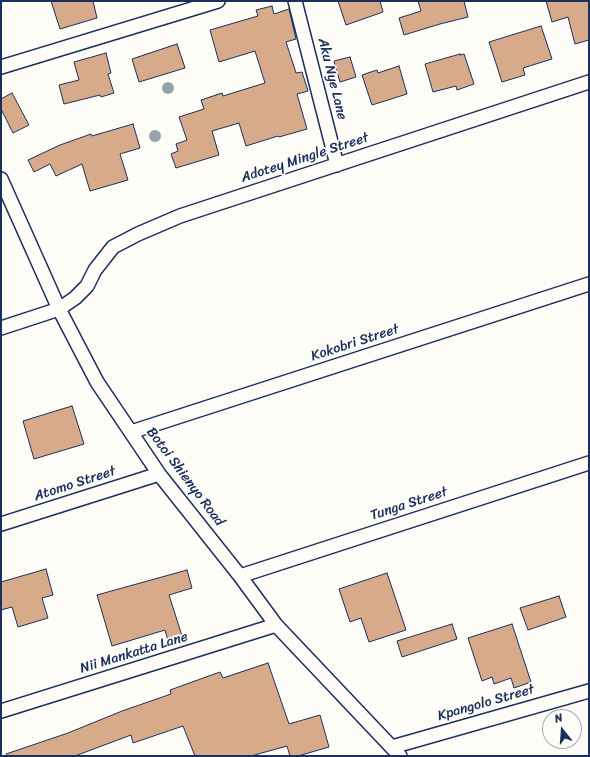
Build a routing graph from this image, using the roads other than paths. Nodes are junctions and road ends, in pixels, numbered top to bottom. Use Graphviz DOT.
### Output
graph roads {
  1 [pos="218,1"];
  2 [pos="295,1"];
  3 [pos="1,67"];
  4 [pos="589,82"];
  5 [pos="337,165"];
  6 [pos="1,179"];
  7 [pos="589,284"];
  8 [pos="59,309"];
  9 [pos="1,328"];
  10 [pos="131,432"];
  11 [pos="589,463"];
  12 [pos="159,474"];
  13 [pos="1,524"];
  14 [pos="240,576"];
  15 [pos="276,625"];
  16 [pos="589,691"];
  17 [pos="1,711"];
  18 [pos="396,751"];
  1 -- 3 [label="street"];
  2 -- 5 [label="street, Aku Nye Lane"];
  4 -- 5 [label="street, Adotey Mingle Street"];
  5 -- 8 [label="street, Adotey Mingle Street"];
  6 -- 8 [label="street, Botoi Shienyo Road"];
  7 -- 10 [label="street, Kokobri Street"];
  8 -- 9 [label="street, Adotey Mingle Street"];
  8 -- 10 [label="street, Botoi Shienyo Road"];
  10 -- 12 [label="street, Botoi Shienyo Road"];
  11 -- 14 [label="street, Tunga Street"];
  12 -- 13 [label="street, Atomo Street"];
  12 -- 14 [label="street, Botoi Shienyo Road"];
  14 -- 15 [label="street, Botoi Shienyo Road"];
  15 -- 17 [label="street, Nii Mankatta Lane"];
  15 -- 18 [label="street, Botoi Shienyo Road"];
  16 -- 18 [label="street, Kpangolo Street"];
}
